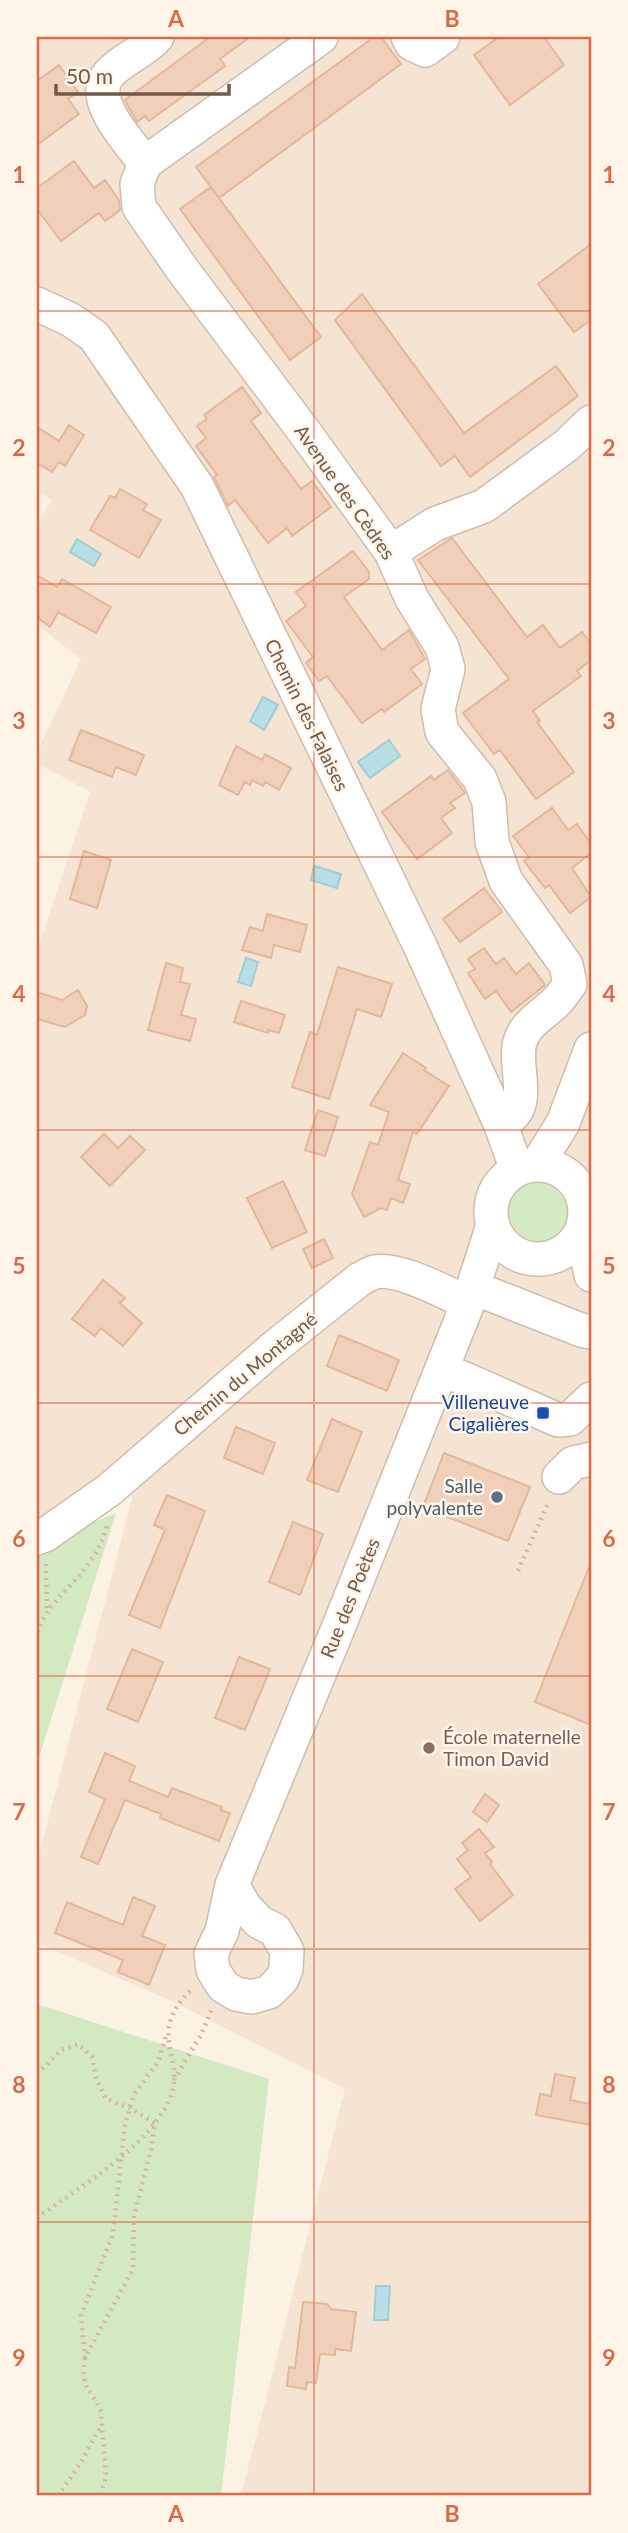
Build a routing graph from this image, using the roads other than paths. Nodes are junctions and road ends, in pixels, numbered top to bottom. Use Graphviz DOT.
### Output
graph roads {
  1 [pos="157,37"];
  2 [pos="321,37"];
  3 [pos="408,37"];
  4 [pos="443,37"];
  5 [pos="145,163"];
  6 [pos="37,304"];
  7 [pos="591,422"];
  8 [pos="391,552"];
  9 [pos="591,1049"];
  10 [pos="500,1123"];
  11 [pos="554,1170"];
  12 [pos="500,1236"];
  13 [pos="583,1240"];
  14 [pos="474,1287"];
  15 [pos="591,1332"];
  16 [pos="442,1369"];
  17 [pos="591,1399"];
  18 [pos="591,1459"];
  19 [pos="559,1477"];
  20 [pos="41,1536"];
  21 [pos="232,1885"];
  1 -- 5 [label="street"];
  2 -- 5 [label="street"];
  3 -- 4 [label="street"];
  5 -- 8 [label="street, Avenue des Cèdres"];
  6 -- 10 [label="street, Chemin des Falaises"];
  7 -- 8 [label="street"];
  8 -- 10 [label="street, Avenue des Cèdres"];
  9 -- 11 [label="street"];
  10 -- 11 [label="street, Chemin des Falaises"];
  11 -- 12 [label="street"];
  11 -- 13 [label="street"];
  12 -- 13 [label="street"];
  12 -- 14 [label="street, Rue des Poètes"];
  14 -- 15 [label="street, Chemin du Montagné"];
  14 -- 16 [label="street, Rue des Poètes"];
  14 -- 20 [label="street, Chemin du Montagné"];
  16 -- 17 [label="street"];
  16 -- 21 [label="street, Rue des Poètes"];
  18 -- 19 [label="street"];
  21 -- 21 [label="street, Rue des Poètes"];
}
